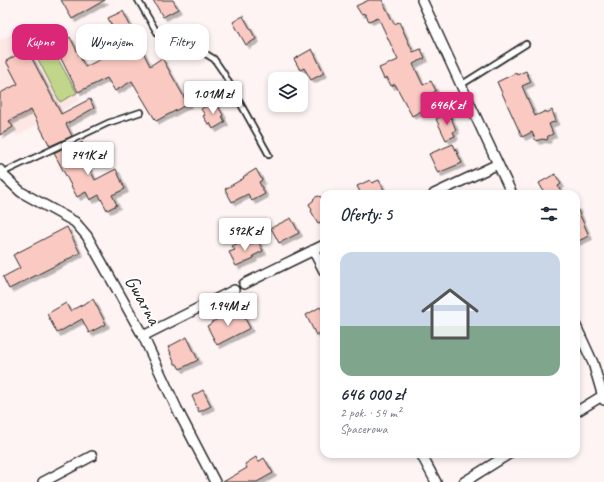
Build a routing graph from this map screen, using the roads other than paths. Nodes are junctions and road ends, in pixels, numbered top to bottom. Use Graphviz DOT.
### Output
graph roads {
  1 [pos="138,0"];
  2 [pos="422,0"];
  3 [pos="526,44"];
  4 [pos="461,85"];
  5 [pos="140,112"];
  6 [pos="269,155"];
  7 [pos="498,164"];
  8 [pos="1,172"];
  9 [pos="443,190"];
  10 [pos="510,190"];
  11 [pos="320,247"];
  12 [pos="313,250"];
  13 [pos="320,263"];
  14 [pos="244,284"];
  15 [pos="234,290"];
  16 [pos="580,335"];
  17 [pos="143,336"];
  18 [pos="603,398"];
  19 [pos="580,410"];
  20 [pos="92,456"];
  21 [pos="423,458"];
  22 [pos="504,458"];
  23 [pos="478,478"];
  24 [pos="43,482"];
  25 [pos="215,482"];
  26 [pos="436,482"];
  27 [pos="464,482"];
  1 -- 6 [label="lane"];
  2 -- 4 [label="street"];
  3 -- 4 [label="lane"];
  4 -- 7 [label="street"];
  5 -- 8 [label="lane"];
  7 -- 9 [label="street"];
  7 -- 10 [label="street"];
  8 -- 17 [label="street, Gwarna"];
  11 -- 12 [label="street"];
  12 -- 13 [label="street"];
  12 -- 14 [label="street"];
  15 -- 17 [label="street"];
  16 -- 18 [label="street"];
  17 -- 25 [label="street, Gwarna"];
  18 -- 19 [label="street"];
  20 -- 24 [label="street"];
  21 -- 26 [label="street"];
  22 -- 23 [label="street"];
  23 -- 27 [label="street"];
}
